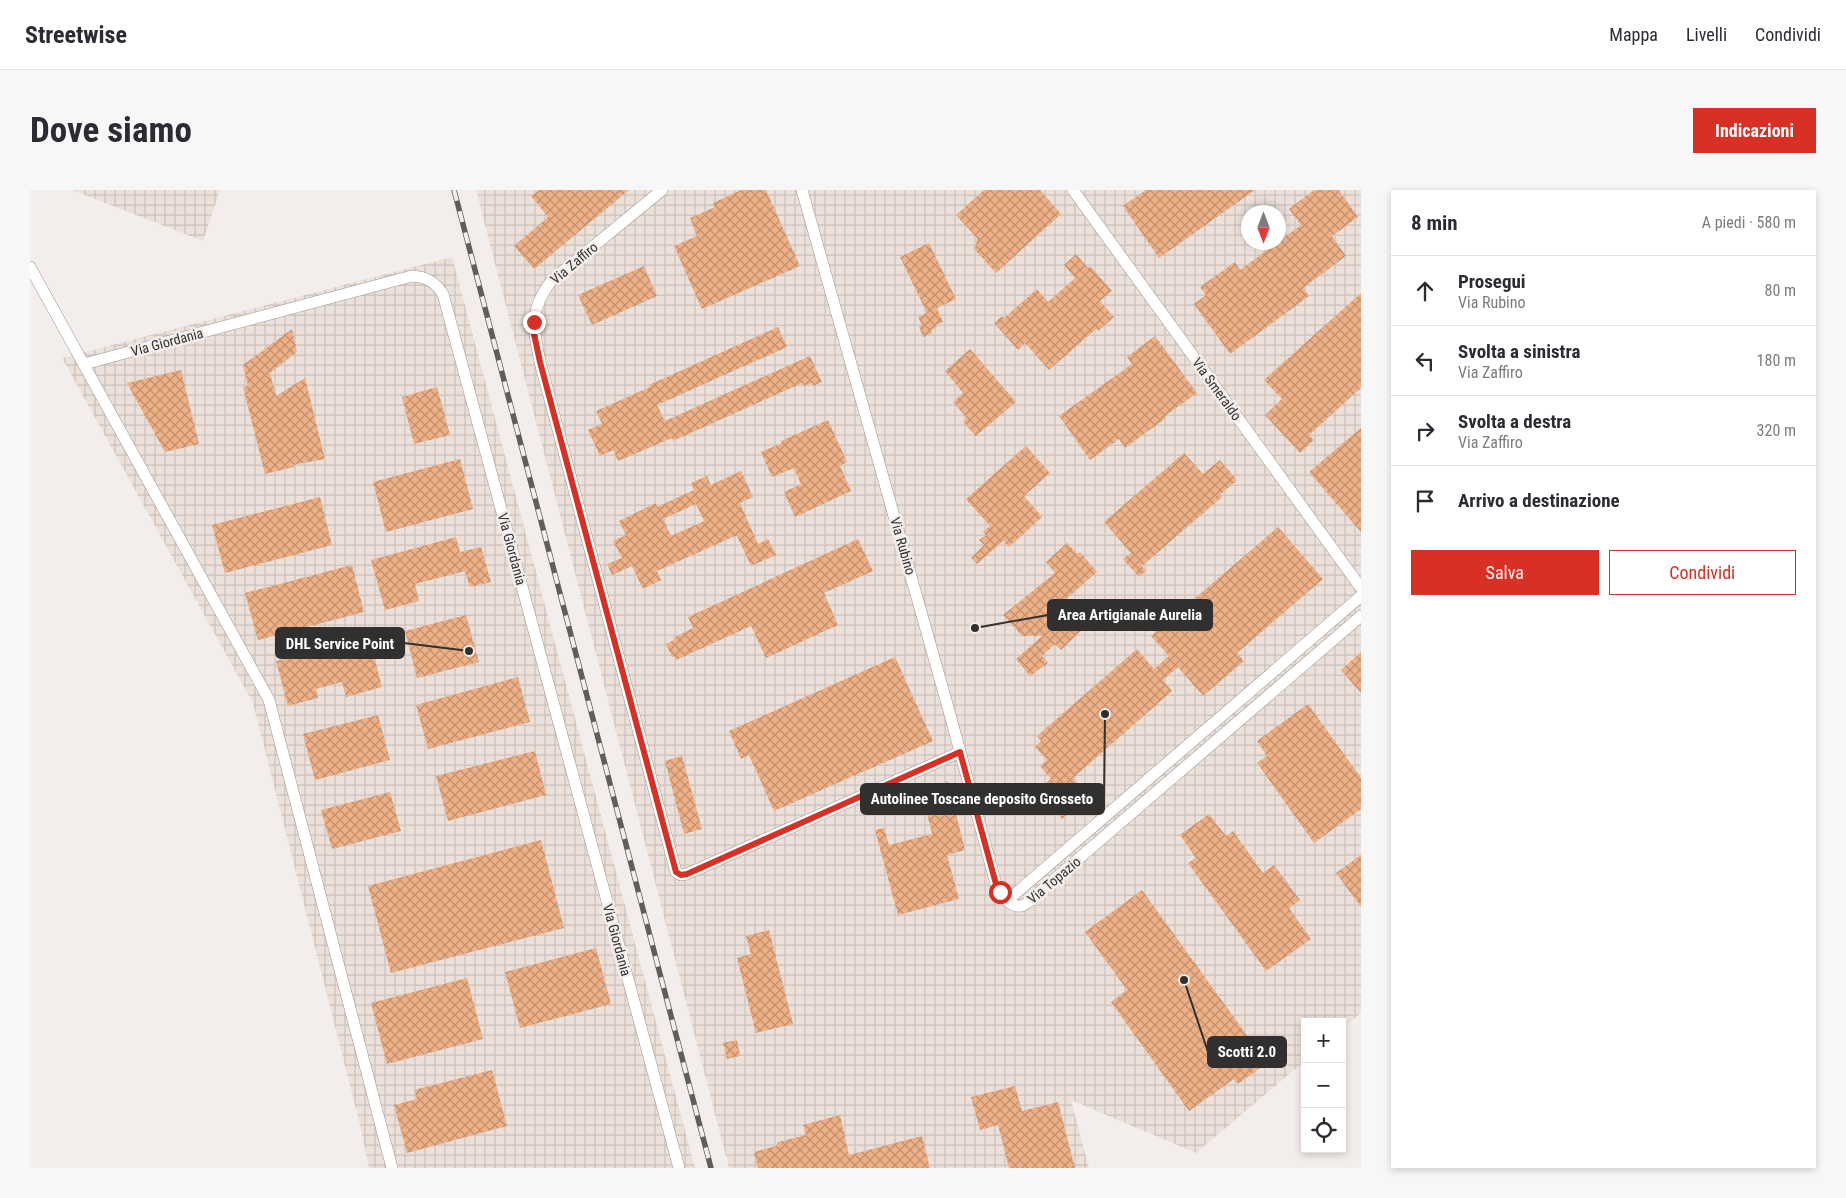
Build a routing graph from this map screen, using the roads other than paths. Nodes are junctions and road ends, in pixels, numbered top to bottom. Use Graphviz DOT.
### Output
graph roads {
  1 [pos="662,190"];
  2 [pos="802,190"];
  3 [pos="1073,190"];
  4 [pos="30,267"];
  5 [pos="84,364"];
  6 [pos="1361,588"];
  7 [pos="1361,596"];
  8 [pos="1361,616"];
  9 [pos="960,752"];
  10 [pos="1008,900"];
  11 [pos="392,1168"];
  12 [pos="679,1168"];
  1 -- 9 [label="street, Via Zaffiro"];
  2 -- 9 [label="street, Via Rubino"];
  3 -- 6 [label="street, Via Smeraldo"];
  4 -- 5 [label="street"];
  5 -- 11 [label="street"];
  5 -- 12 [label="street, Via Giordania"];
  7 -- 10 [label="street, Via Topazio"];
  8 -- 10 [label="street, Via Topazio"];
  9 -- 10 [label="street, Via Rubino"];
}
